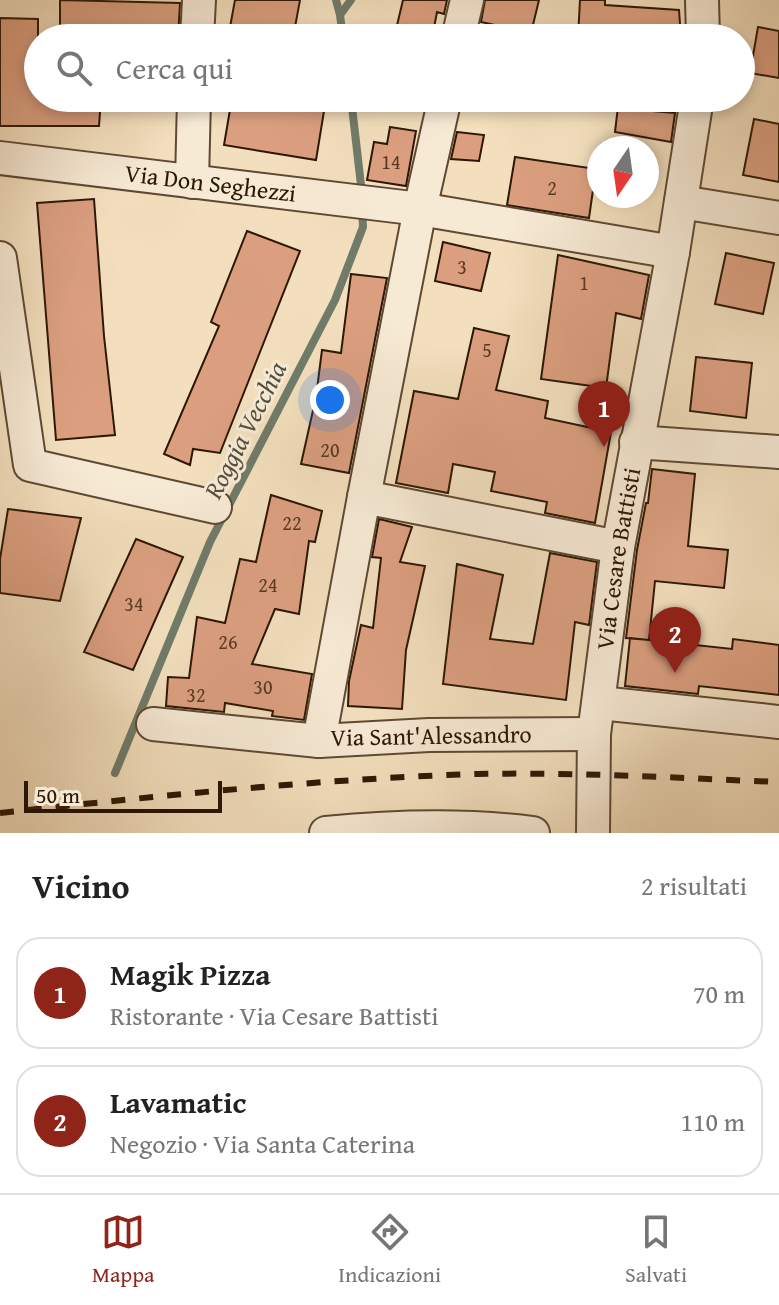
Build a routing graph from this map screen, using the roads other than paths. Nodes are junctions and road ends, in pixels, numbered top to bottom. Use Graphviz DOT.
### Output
graph roads {
  1 [pos="199,0"];
  2 [pos="467,0"];
  3 [pos="702,0"];
  4 [pos="198,24"];
  5 [pos="461,24"];
  6 [pos="703,24"];
  7 [pos="194,112"];
  8 [pos="442,112"];
  9 [pos="695,112"];
  10 [pos="0,158"];
  11 [pos="192,182"];
  12 [pos="681,202"];
  13 [pos="420,209"];
  14 [pos="779,218"];
  15 [pos="673,252"];
  16 [pos="0,258"];
  17 [pos="636,442"];
  18 [pos="779,452"];
  19 [pos="364,497"];
  20 [pos="215,507"];
  21 [pos="618,547"];
  22 [pos="597,718"];
  23 [pos="779,722"];
  24 [pos="153,724"];
  25 [pos="319,741"];
  26 [pos="326,833"];
  27 [pos="533,833"];
  28 [pos="593,833"];
  1 -- 4 [label="street"];
  2 -- 5 [label="street"];
  3 -- 6 [label="street"];
  7 -- 11 [label="street"];
  8 -- 13 [label="street, Via Sant'Alessandro"];
  9 -- 12 [label="street, Via Cesare Battisti"];
  10 -- 11 [label="street, Via Don Seghezzi"];
  11 -- 13 [label="street, Via Don Seghezzi"];
  12 -- 14 [label="street"];
  12 -- 15 [label="street, Via Cesare Battisti"];
  13 -- 15 [label="street"];
  13 -- 19 [label="street, Via Sant'Alessandro"];
  15 -- 17 [label="street, Via Cesare Battisti"];
  16 -- 20 [label="street"];
  17 -- 18 [label="street"];
  17 -- 21 [label="street, Via Cesare Battisti"];
  19 -- 21 [label="street"];
  19 -- 25 [label="street, Via Sant'Alessandro"];
  21 -- 22 [label="street, Via Cesare Battisti"];
  22 -- 23 [label="street, Via Sant'Alessandro"];
  22 -- 25 [label="street, Via Sant'Alessandro"];
  22 -- 28 [label="street, Via Cesare Battisti"];
  24 -- 25 [label="street"];
  26 -- 27 [label="street"];
}
